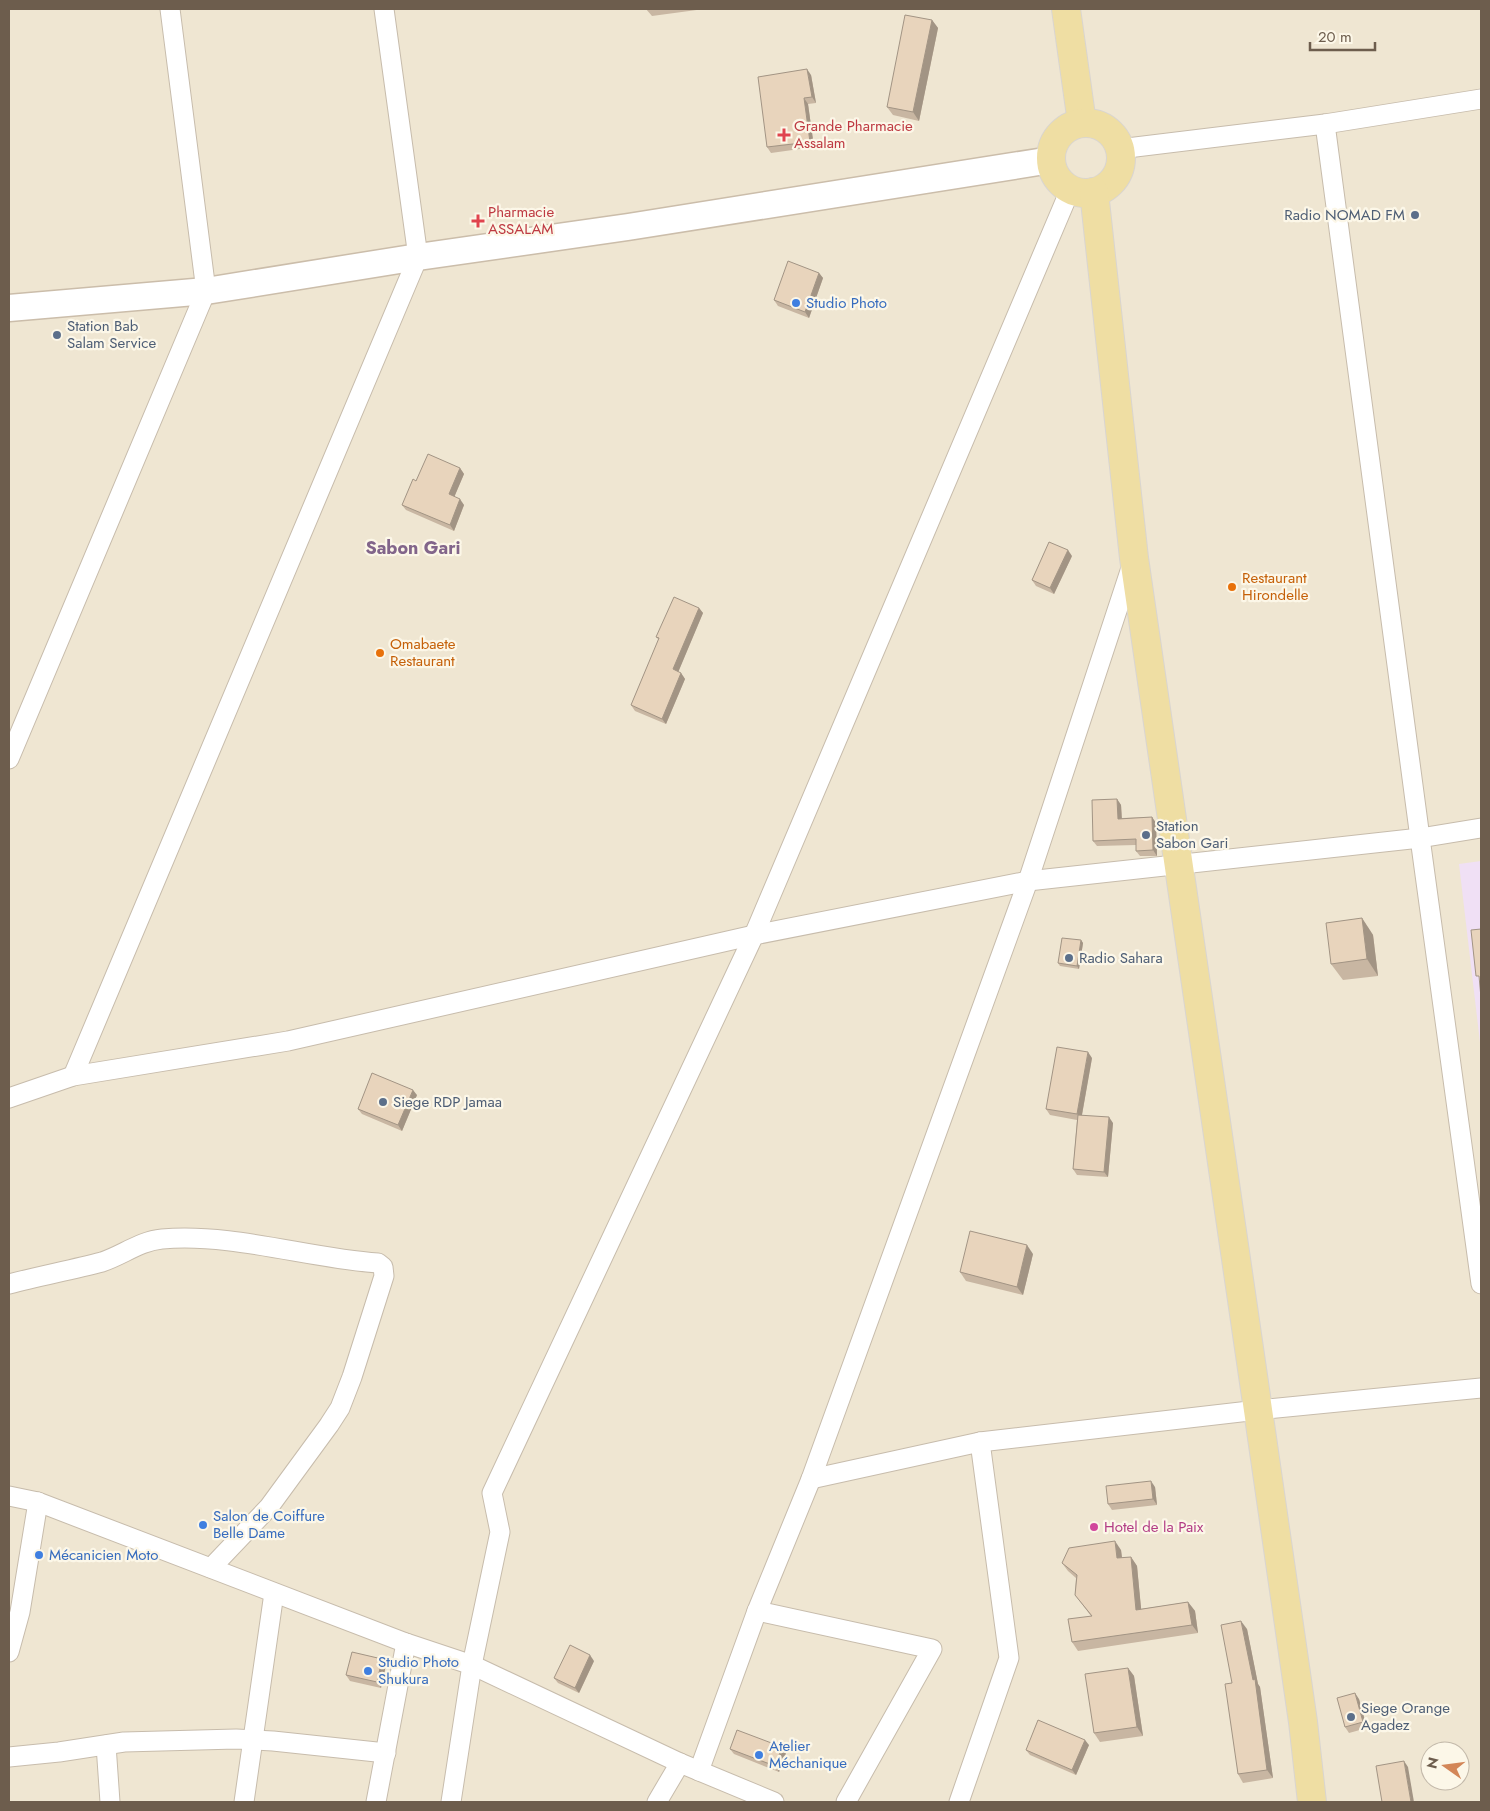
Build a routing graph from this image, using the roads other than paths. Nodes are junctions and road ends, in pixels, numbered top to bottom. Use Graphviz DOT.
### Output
graph roads {
  1 [pos="170,9"];
  2 [pos="384,9"];
  3 [pos="1066,9"];
  4 [pos="1481,98"];
  5 [pos="1082,124"];
  6 [pos="1325,124"];
  7 [pos="1119,149"];
  8 [pos="1051,160"];
  9 [pos="1082,191"];
  10 [pos="418,257"];
  11 [pos="206,291"];
  12 [pos="9,308"];
  13 [pos="1134,558"];
  14 [pos="9,759"];
  15 [pos="1481,828"];
  16 [pos="1420,838"];
  17 [pos="1180,866"];
  18 [pos="1028,882"];
  19 [pos="754,935"];
  20 [pos="73,1076"];
  21 [pos="9,1098"];
  22 [pos="9,1284"];
  23 [pos="1481,1284"];
  24 [pos="1481,1388"];
  25 [pos="1258,1410"];
  26 [pos="980,1442"];
  27 [pos="811,1479"];
  28 [pos="9,1496"];
  29 [pos="38,1502"];
  30 [pos="211,1568"];
  31 [pos="274,1593"];
  32 [pos="757,1611"];
  33 [pos="406,1643"];
  34 [pos="9,1652"];
  35 [pos="472,1665"];
  36 [pos="253,1740"];
  37 [pos="106,1745"];
  38 [pos="386,1753"];
  39 [pos="9,1757"];
  40 [pos="680,1763"];
  41 [pos="699,1771"];
  42 [pos="110,1802"];
  43 [pos="244,1802"];
  44 [pos="376,1802"];
  45 [pos="451,1802"];
  46 [pos="657,1802"];
  47 [pos="774,1802"];
  48 [pos="846,1802"];
  49 [pos="959,1802"];
  50 [pos="1312,1802"];
  1 -- 11 [label="street"];
  2 -- 10 [label="street"];
  3 -- 5 [label="main road"];
  4 -- 6 [label="street"];
  5 -- 7 [label="main road"];
  5 -- 8 [label="main road"];
  6 -- 7 [label="street"];
  6 -- 16 [label="street"];
  7 -- 9 [label="main road"];
  8 -- 9 [label="main road"];
  8 -- 10 [label="street"];
  9 -- 13 [label="main road"];
  9 -- 19 [label="street"];
  10 -- 11 [label="street"];
  10 -- 20 [label="street"];
  11 -- 12 [label="street"];
  11 -- 14 [label="street"];
  13 -- 17 [label="main road"];
  13 -- 18 [label="street"];
  15 -- 16 [label="street"];
  16 -- 17 [label="street"];
  16 -- 23 [label="street"];
  17 -- 18 [label="street"];
  17 -- 25 [label="main road"];
  18 -- 19 [label="street"];
  18 -- 27 [label="street"];
  19 -- 20 [label="street"];
  19 -- 35 [label="street"];
  20 -- 21 [label="street"];
  22 -- 30 [label="street"];
  24 -- 25 [label="street"];
  25 -- 26 [label="street"];
  25 -- 50 [label="main road"];
  26 -- 27 [label="street"];
  26 -- 49 [label="street"];
  27 -- 32 [label="street"];
  28 -- 29 [label="street"];
  29 -- 30 [label="street"];
  29 -- 34 [label="street"];
  30 -- 31 [label="street"];
  31 -- 33 [label="street"];
  31 -- 36 [label="street"];
  32 -- 41 [label="street"];
  32 -- 48 [label="street"];
  33 -- 35 [label="street"];
  33 -- 38 [label="street"];
  35 -- 40 [label="street"];
  35 -- 45 [label="street"];
  36 -- 37 [label="street"];
  36 -- 38 [label="street"];
  36 -- 43 [label="street"];
  37 -- 39 [label="street"];
  37 -- 42 [label="street"];
  38 -- 44 [label="street"];
  40 -- 41 [label="street"];
  40 -- 46 [label="street"];
  41 -- 47 [label="street"];
}
